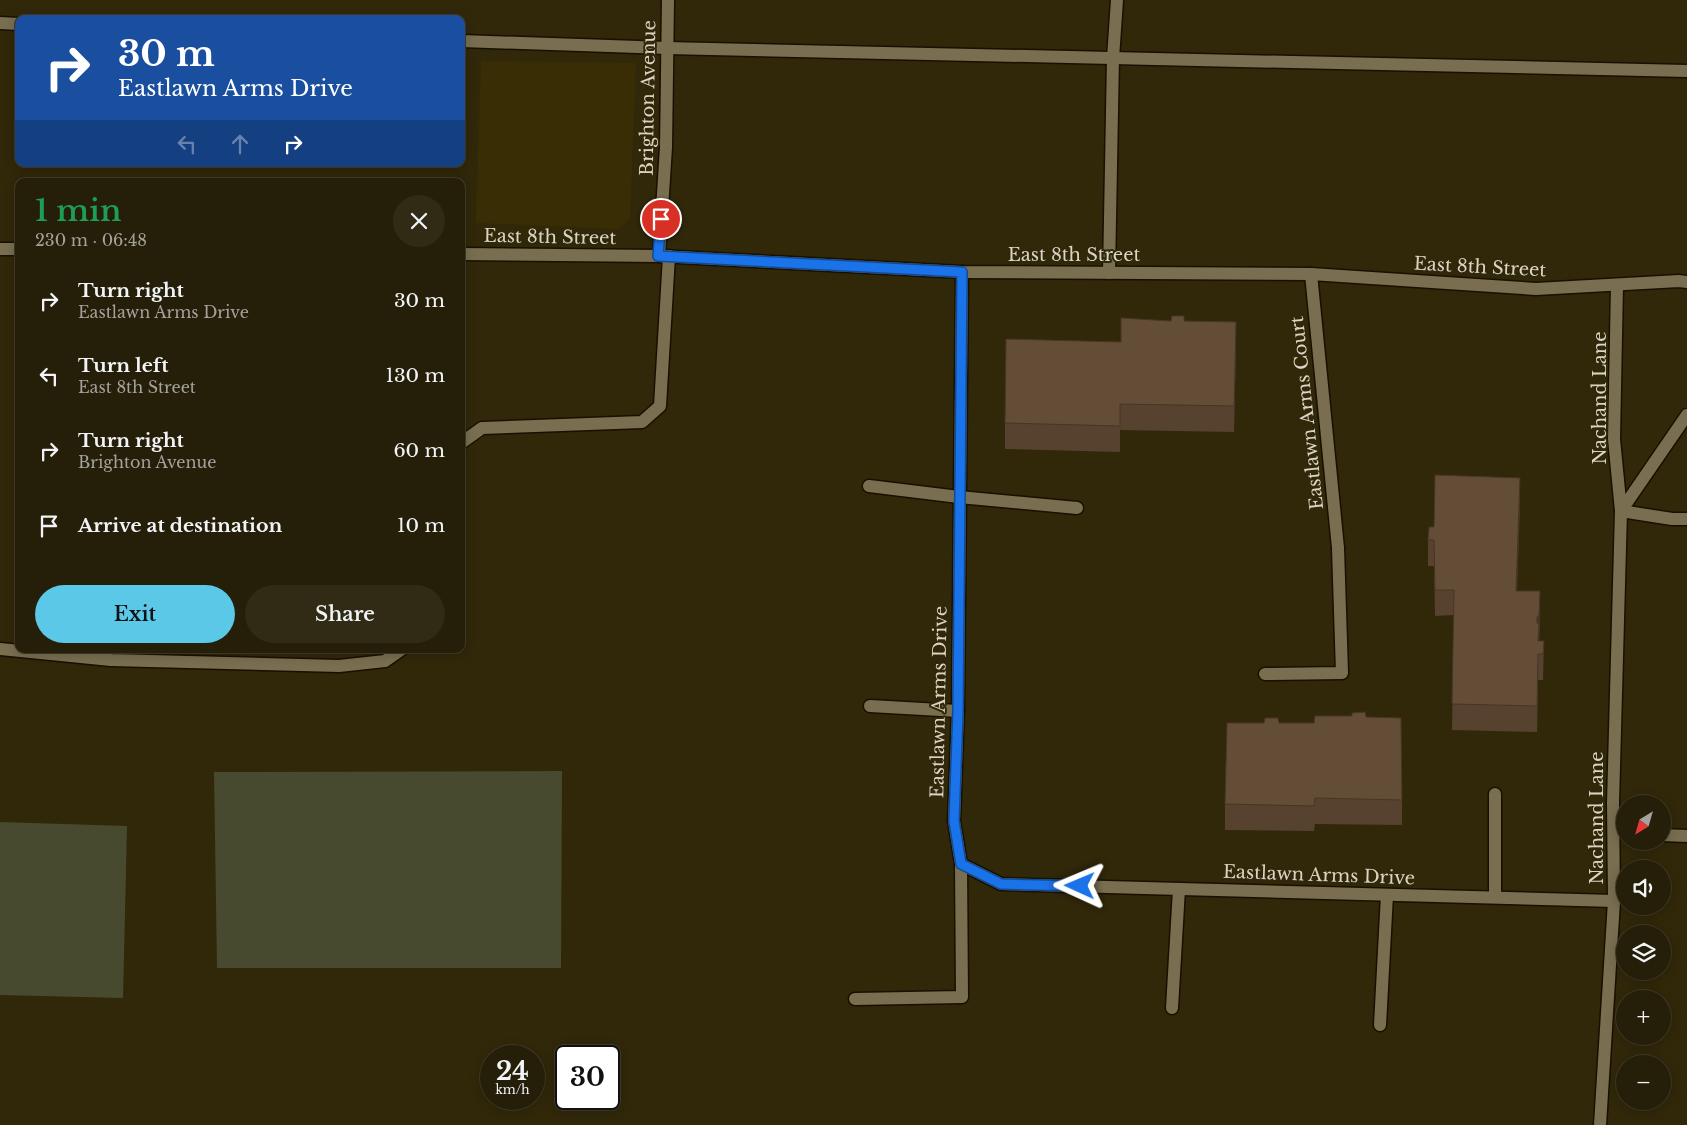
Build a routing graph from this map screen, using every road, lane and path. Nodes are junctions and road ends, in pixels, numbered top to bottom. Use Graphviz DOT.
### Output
graph roads {
  1 [pos="668,0"];
  2 [pos="1117,0"];
  3 [pos="0,23"];
  4 [pos="15,24"];
  5 [pos="465,40"];
  6 [pos="667,48"];
  7 [pos="1113,58"];
  8 [pos="1687,71"];
  9 [pos="0,248"];
  10 [pos="15,249"];
  11 [pos="465,254"];
  12 [pos="664,256"];
  13 [pos="962,272"];
  14 [pos="1109,273"];
  15 [pos="1311,274"];
  16 [pos="1687,282"];
  17 [pos="1617,285"];
  18 [pos="1687,415"];
  19 [pos="465,440"];
  20 [pos="869,486"];
  21 [pos="959,498"];
  22 [pos="1077,508"];
  23 [pos="1621,511"];
  24 [pos="1687,519"];
  25 [pos="0,649"];
  26 [pos="15,650"];
  27 [pos="40,653"];
  28 [pos="397,653"];
  29 [pos="1265,674"];
  30 [pos="870,706"];
  31 [pos="958,711"];
  32 [pos="1495,794"];
  33 [pos="1619,795"];
  34 [pos="1671,835"];
  35 [pos="1687,836"];
  36 [pos="1618,850"];
  37 [pos="961,864"];
  38 [pos="1178,889"];
  39 [pos="1387,895"];
  40 [pos="1495,897"];
  41 [pos="1614,901"];
  42 [pos="855,999"];
  43 [pos="1172,1008"];
  44 [pos="1380,1025"];
  45 [pos="1600,1125"];
  1 -- 6 [label="street, Brighton Avenue"];
  2 -- 7 [label="street"];
  3 -- 4 [label="street"];
  5 -- 6 [label="street"];
  6 -- 7 [label="street"];
  6 -- 12 [label="street, Brighton Avenue"];
  7 -- 8 [label="street"];
  7 -- 14 [label="street"];
  9 -- 10 [label="street"];
  11 -- 12 [label="street, East 8th Street"];
  12 -- 13 [label="street, East 8th Street"];
  12 -- 19 [label="street, Brighton Avenue"];
  13 -- 14 [label="street, East 8th Street"];
  13 -- 21 [label="street, Eastlawn Arms Drive"];
  14 -- 15 [label="street, East 8th Street"];
  15 -- 17 [label="street, East 8th Street"];
  15 -- 29 [label="street, Eastlawn Arms Court"];
  16 -- 17 [label="street, East 8th Street"];
  17 -- 23 [label="street, Nachand Lane"];
  18 -- 23 [label="street"];
  20 -- 21 [label="street"];
  21 -- 22 [label="street"];
  21 -- 31 [label="street, Eastlawn Arms Drive"];
  23 -- 24 [label="street"];
  23 -- 33 [label="street, Nachand Lane"];
  25 -- 26 [label="street"];
  27 -- 28 [label="street"];
  30 -- 31 [label="street"];
  31 -- 37 [label="street, Eastlawn Arms Drive"];
  32 -- 40 [label="street"];
  34 -- 35 [label="street"];
  36 -- 41 [label="street, Nachand Lane"];
  37 -- 38 [label="street, Eastlawn Arms Drive"];
  37 -- 42 [label="street"];
  38 -- 39 [label="street, Eastlawn Arms Drive"];
  38 -- 43 [label="street"];
  39 -- 40 [label="street, Eastlawn Arms Drive"];
  39 -- 44 [label="street"];
  40 -- 41 [label="street, Eastlawn Arms Drive"];
  41 -- 45 [label="street, Nachand Lane"];
}
